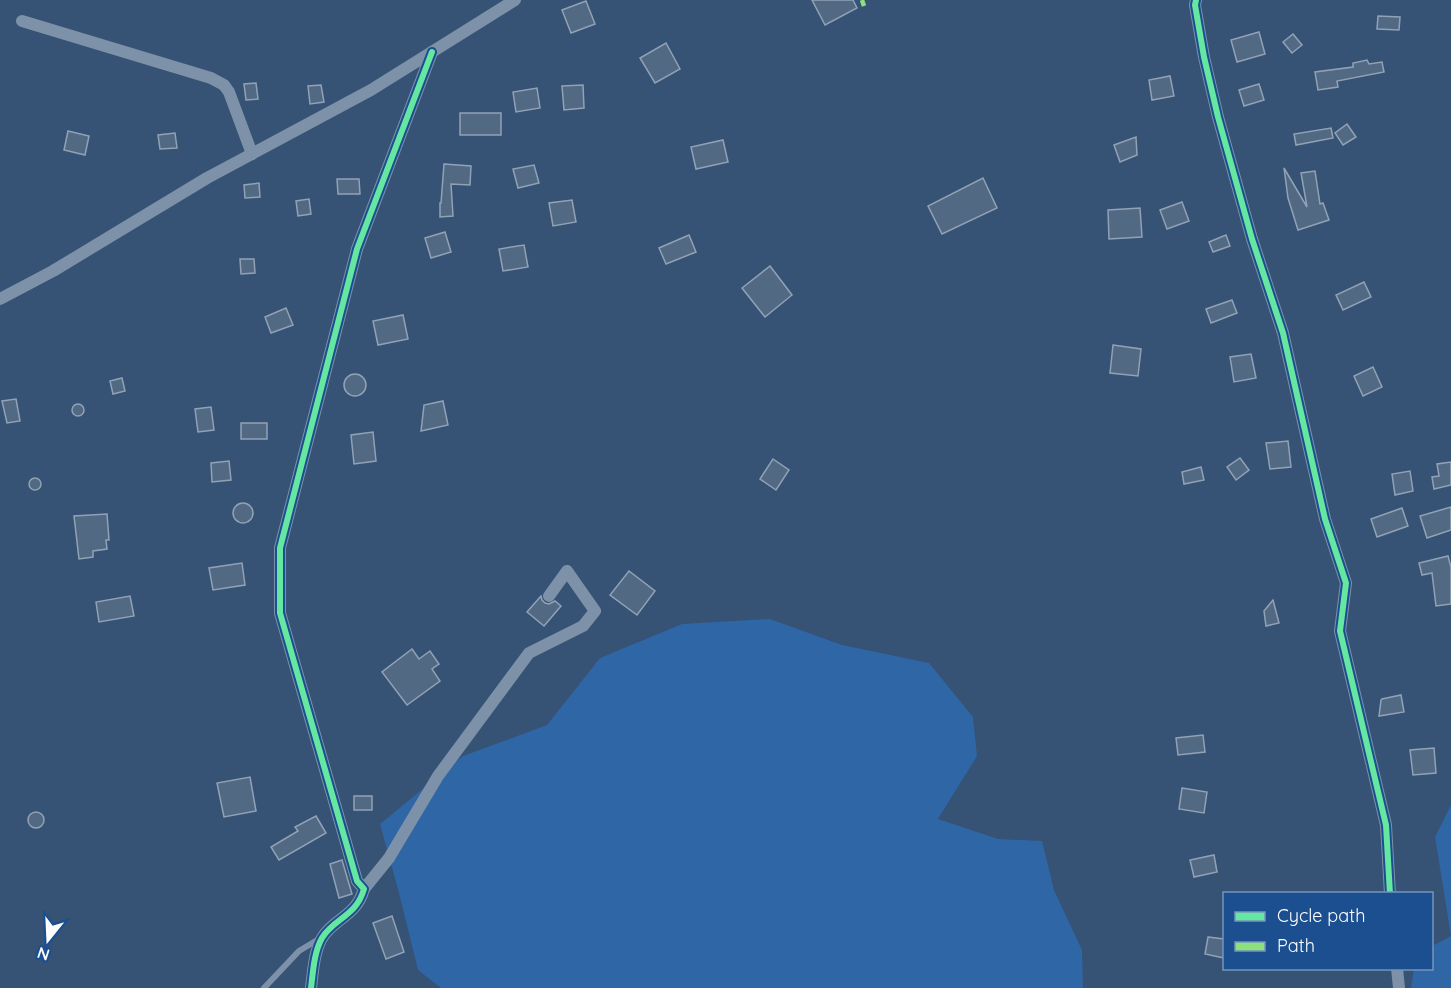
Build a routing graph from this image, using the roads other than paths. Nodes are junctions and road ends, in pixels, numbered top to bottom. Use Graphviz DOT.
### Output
graph roads {
  1 [pos="515,0"];
  2 [pos="1196,0"];
  3 [pos="22,21"];
  4 [pos="432,52"];
  5 [pos="252,153"];
  6 [pos="0,299"];
  7 [pos="549,596"];
  8 [pos="364,890"];
  9 [pos="1390,892"];
  10 [pos="322,937"];
  11 [pos="1397,970"];
  12 [pos="264,988"];
  13 [pos="311,988"];
  14 [pos="1399,988"];
  1 -- 4 [label="street"];
  2 -- 9 [label="street"];
  3 -- 5 [label="street"];
  4 -- 5 [label="street"];
  4 -- 8 [label="street"];
  5 -- 6 [label="street"];
  7 -- 8 [label="street"];
  8 -- 10 [label="street"];
  10 -- 12 [label="lane"];
  10 -- 13 [label="street"];
  11 -- 14 [label="street"];
}
